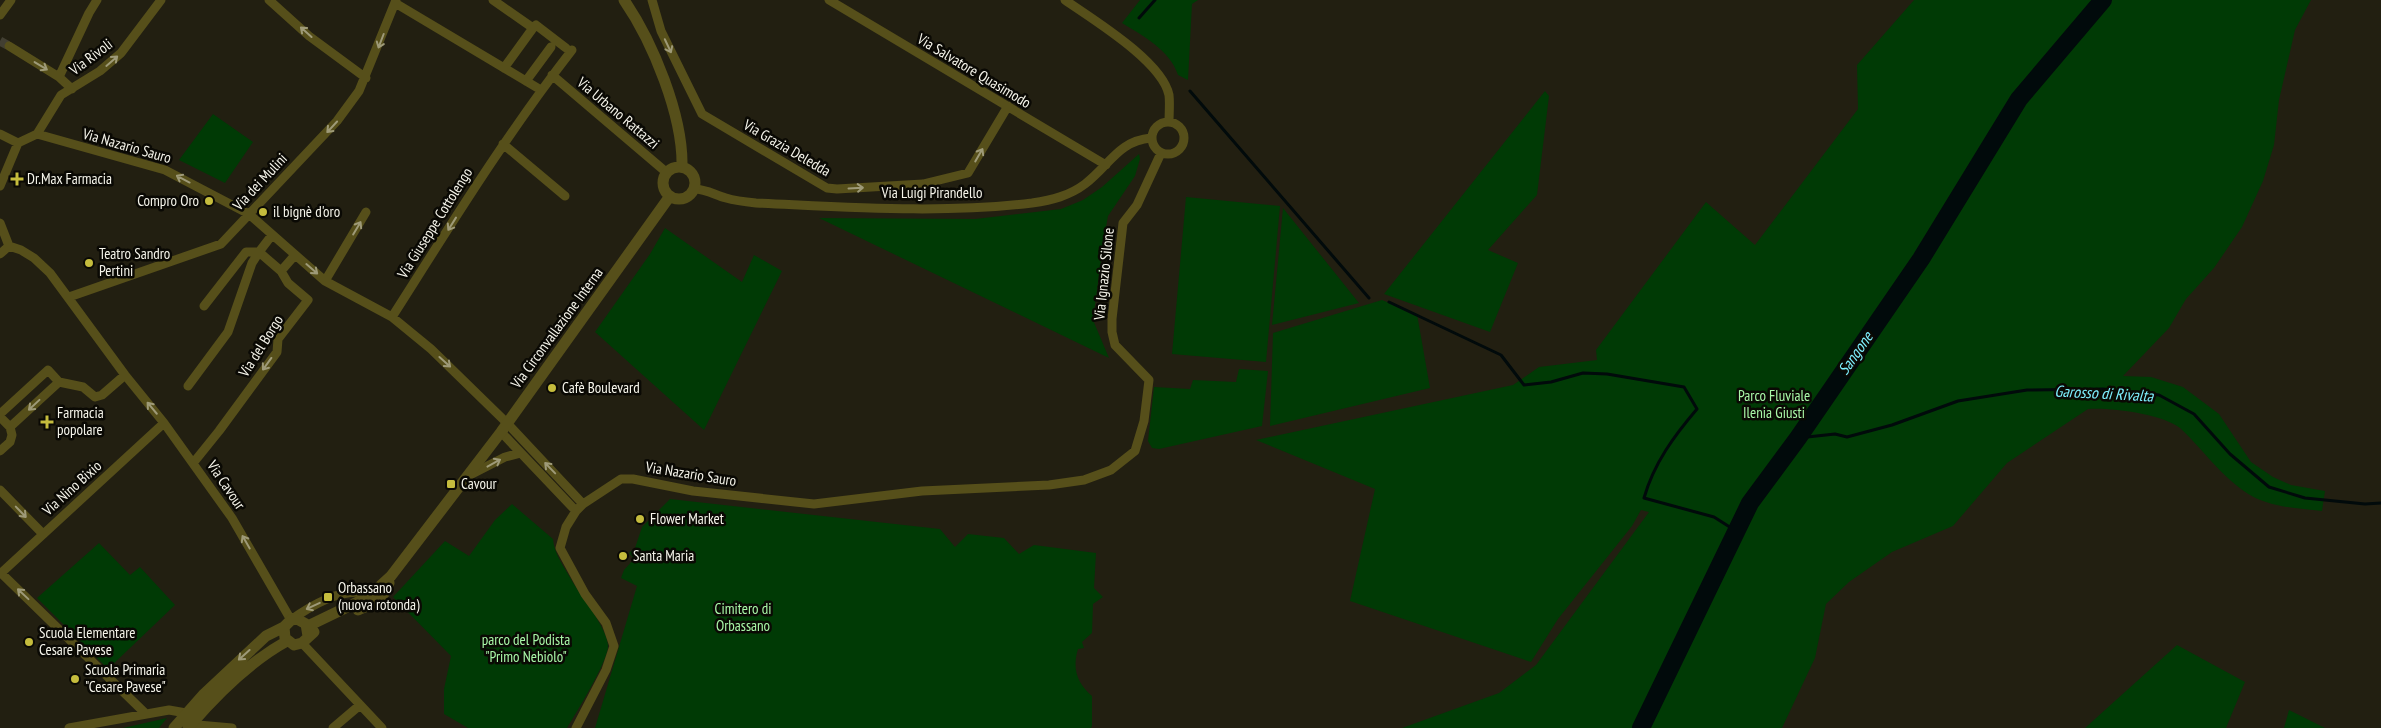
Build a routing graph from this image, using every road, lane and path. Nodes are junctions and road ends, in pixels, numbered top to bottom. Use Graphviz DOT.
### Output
graph roads {
  1 [pos="11,0"];
  2 [pos="98,0"];
  3 [pos="162,0"];
  4 [pos="269,0"];
  5 [pos="493,0"];
  6 [pos="624,0"];
  7 [pos="652,0"];
  8 [pos="829,0"];
  9 [pos="1065,0"];
  10 [pos="1083,0"];
  11 [pos="396,2"];
  12 [pos="1077,8"];
  13 [pos="0,15"];
  14 [pos="533,28"];
  15 [pos="9,46"];
  16 [pos="551,47"];
  17 [pos="504,68"];
  18 [pos="552,75"];
  19 [pos="59,76"];
  20 [pos="366,78"];
  21 [pos="526,81"];
  22 [pos="72,88"];
  23 [pos="540,90"];
  24 [pos="1008,106"];
  25 [pos="1169,122"];
  26 [pos="0,134"];
  27 [pos="37,134"];
  28 [pos="1152,138"];
  29 [pos="18,144"];
  30 [pos="503,144"];
  31 [pos="1161,153"];
  32 [pos="1106,165"];
  33 [pos="682,166"];
  34 [pos="666,172"];
  35 [pos="0,186"];
  36 [pos="694,189"];
  37 [pos="565,196"];
  38 [pos="670,196"];
  39 [pos="366,212"];
  40 [pos="249,214"];
  41 [pos="0,223"];
  42 [pos="272,235"];
  43 [pos="9,246"];
  44 [pos="259,252"];
  45 [pos="0,254"];
  46 [pos="295,255"];
  47 [pos="280,271"];
  48 [pos="326,280"];
  49 [pos="69,298"];
  50 [pos="204,306"];
  51 [pos="392,317"];
  52 [pos="125,375"];
  53 [pos="59,382"];
  54 [pos="188,386"];
  55 [pos="0,415"];
  56 [pos="164,423"];
  57 [pos="10,427"];
  58 [pos="504,428"];
  59 [pos="0,451"];
  60 [pos="1136,451"];
  61 [pos="521,453"];
  62 [pos="194,462"];
  63 [pos="468,476"];
  64 [pos="0,490"];
  65 [pos="583,504"];
  66 [pos="576,511"];
  67 [pos="43,533"];
  68 [pos="1,571"];
  69 [pos="391,576"];
  70 [pos="371,595"];
  71 [pos="288,624"];
  72 [pos="306,635"];
  73 [pos="287,641"];
  74 [pos="360,705"];
  75 [pos="146,714"];
  76 [pos="189,721"];
  77 [pos="70,728"];
  78 [pos="174,728"];
  79 [pos="232,728"];
  80 [pos="333,728"];
  81 [pos="382,728"];
  82 [pos="576,728"];
  1 -- 13 [label="street"];
  2 -- 19 [label="street"];
  22 -- 3 [label="street, Via Rivoli, one-way"];
  20 -- 4 [label="street, one-way"];
  5 -- 14 [label="street"];
  6 -- 33 [label="street"];
  7 -- 24 [label="street, Via Grazia Deledda, one-way"];
  8 -- 24 [label="street, Via Salvatore Quasimodo"];
  9 -- 12 [label="street"];
  10 -- 12 [label="street"];
  11 -- 17 [label="street"];
  11 -- 20 [label="street, Via dei Mulini, one-way"];
  12 -- 25 [label="street"];
  14 -- 17 [label="street"];
  14 -- 18 [label="street, Via Giuseppe Cottolengo"];
  15 -- 19 [label="street, one-way"];
  16 -- 21 [label="street"];
  17 -- 21 [label="street"];
  18 -- 23 [label="street, Via Giuseppe Cottolengo"];
  18 -- 34 [label="street, Via Urbano Rattazzi"];
  19 -- 22 [label="street"];
  20 -- 40 [label="street, Via dei Mulini, one-way"];
  21 -- 23 [label="street"];
  22 -- 27 [label="street, Via Rivoli"];
  23 -- 30 [label="street, Via Giuseppe Cottolengo"];
  24 -- 32 [label="street, Via Salvatore Quasimodo"];
  25 -- 28 [label="street"];
  25 -- 31 [label="street"];
  26 -- 29 [label="street"];
  27 -- 29 [label="street"];
  40 -- 27 [label="street, Via Nazario Sauro, one-way"];
  28 -- 31 [label="street"];
  28 -- 32 [label="street, Via Luigi Pirandello"];
  29 -- 35 [label="street"];
  30 -- 37 [label="street"];
  30 -- 51 [label="street, Via Giuseppe Cottolengo, one-way"];
  31 -- 60 [label="street, Via Ignazio Silone"];
  32 -- 36 [label="street, Via Luigi Pirandello"];
  33 -- 34 [label="street"];
  33 -- 36 [label="street"];
  34 -- 38 [label="street"];
  36 -- 38 [label="street"];
  38 -- 58 [label="street, Via Circonvallazione Interna"];
  48 -- 39 [label="street, one-way"];
  40 -- 42 [label="street, Via Nazario Sauro"];
  40 -- 49 [label="street, Via dei Mulini"];
  41 -- 43 [label="street"];
  42 -- 44 [label="street"];
  42 -- 46 [label="street, Via Nazario Sauro"];
  43 -- 45 [label="street"];
  43 -- 49 [label="street, Via Cavour"];
  44 -- 47 [label="street"];
  44 -- 50 [label="street"];
  44 -- 54 [label="street"];
  46 -- 47 [label="street"];
  46 -- 48 [label="street, Via Nazario Sauro, one-way"];
  47 -- 62 [label="street, Via del Borgo, one-way"];
  48 -- 51 [label="street, Via Nazario Sauro"];
  49 -- 52 [label="street, Via Cavour"];
  51 -- 58 [label="street, Via Nazario Sauro, one-way"];
  52 -- 53 [label="street"];
  56 -- 52 [label="street, Via Cavour, one-way"];
  53 -- 55 [label="street"];
  53 -- 57 [label="street, one-way"];
  55 -- 57 [label="street"];
  56 -- 62 [label="street, Via Cavour"];
  56 -- 67 [label="street, Via Nino Bixio"];
  57 -- 59 [label="street"];
  58 -- 61 [label="street, Via Nazario Sauro"];
  58 -- 63 [label="street, Via Circonvallazione Interna"];
  65 -- 58 [label="street, Via Nazario Sauro, one-way"];
  60 -- 65 [label="street, Via Nazario Sauro"];
  63 -- 61 [label="street, Via Circonvallazione Interna, one-way"];
  61 -- 66 [label="street, Via Nazario Sauro"];
  71 -- 62 [label="street, Via Cavour, one-way"];
  63 -- 69 [label="street, Via Circonvallazione Interna"];
  64 -- 67 [label="street, one-way"];
  65 -- 66 [label="street"];
  66 -- 82 [label="street"];
  67 -- 68 [label="street, Via Nino Bixio"];
  75 -- 68 [label="street, one-way"];
  69 -- 70 [label="street, Via Circonvallazione Interna"];
  69 -- 72 [label="street"];
  70 -- 71 [label="street, one-way"];
  70 -- 72 [label="street, Via Circonvallazione Interna"];
  71 -- 72 [label="street"];
  71 -- 73 [label="street"];
  71 -- 76 [label="street, one-way"];
  72 -- 73 [label="street"];
  72 -- 74 [label="street"];
  73 -- 76 [label="street"];
  74 -- 80 [label="street"];
  74 -- 81 [label="street"];
  75 -- 76 [label="street"];
  75 -- 77 [label="street"];
  76 -- 78 [label="street"];
  76 -- 79 [label="street"];
}
